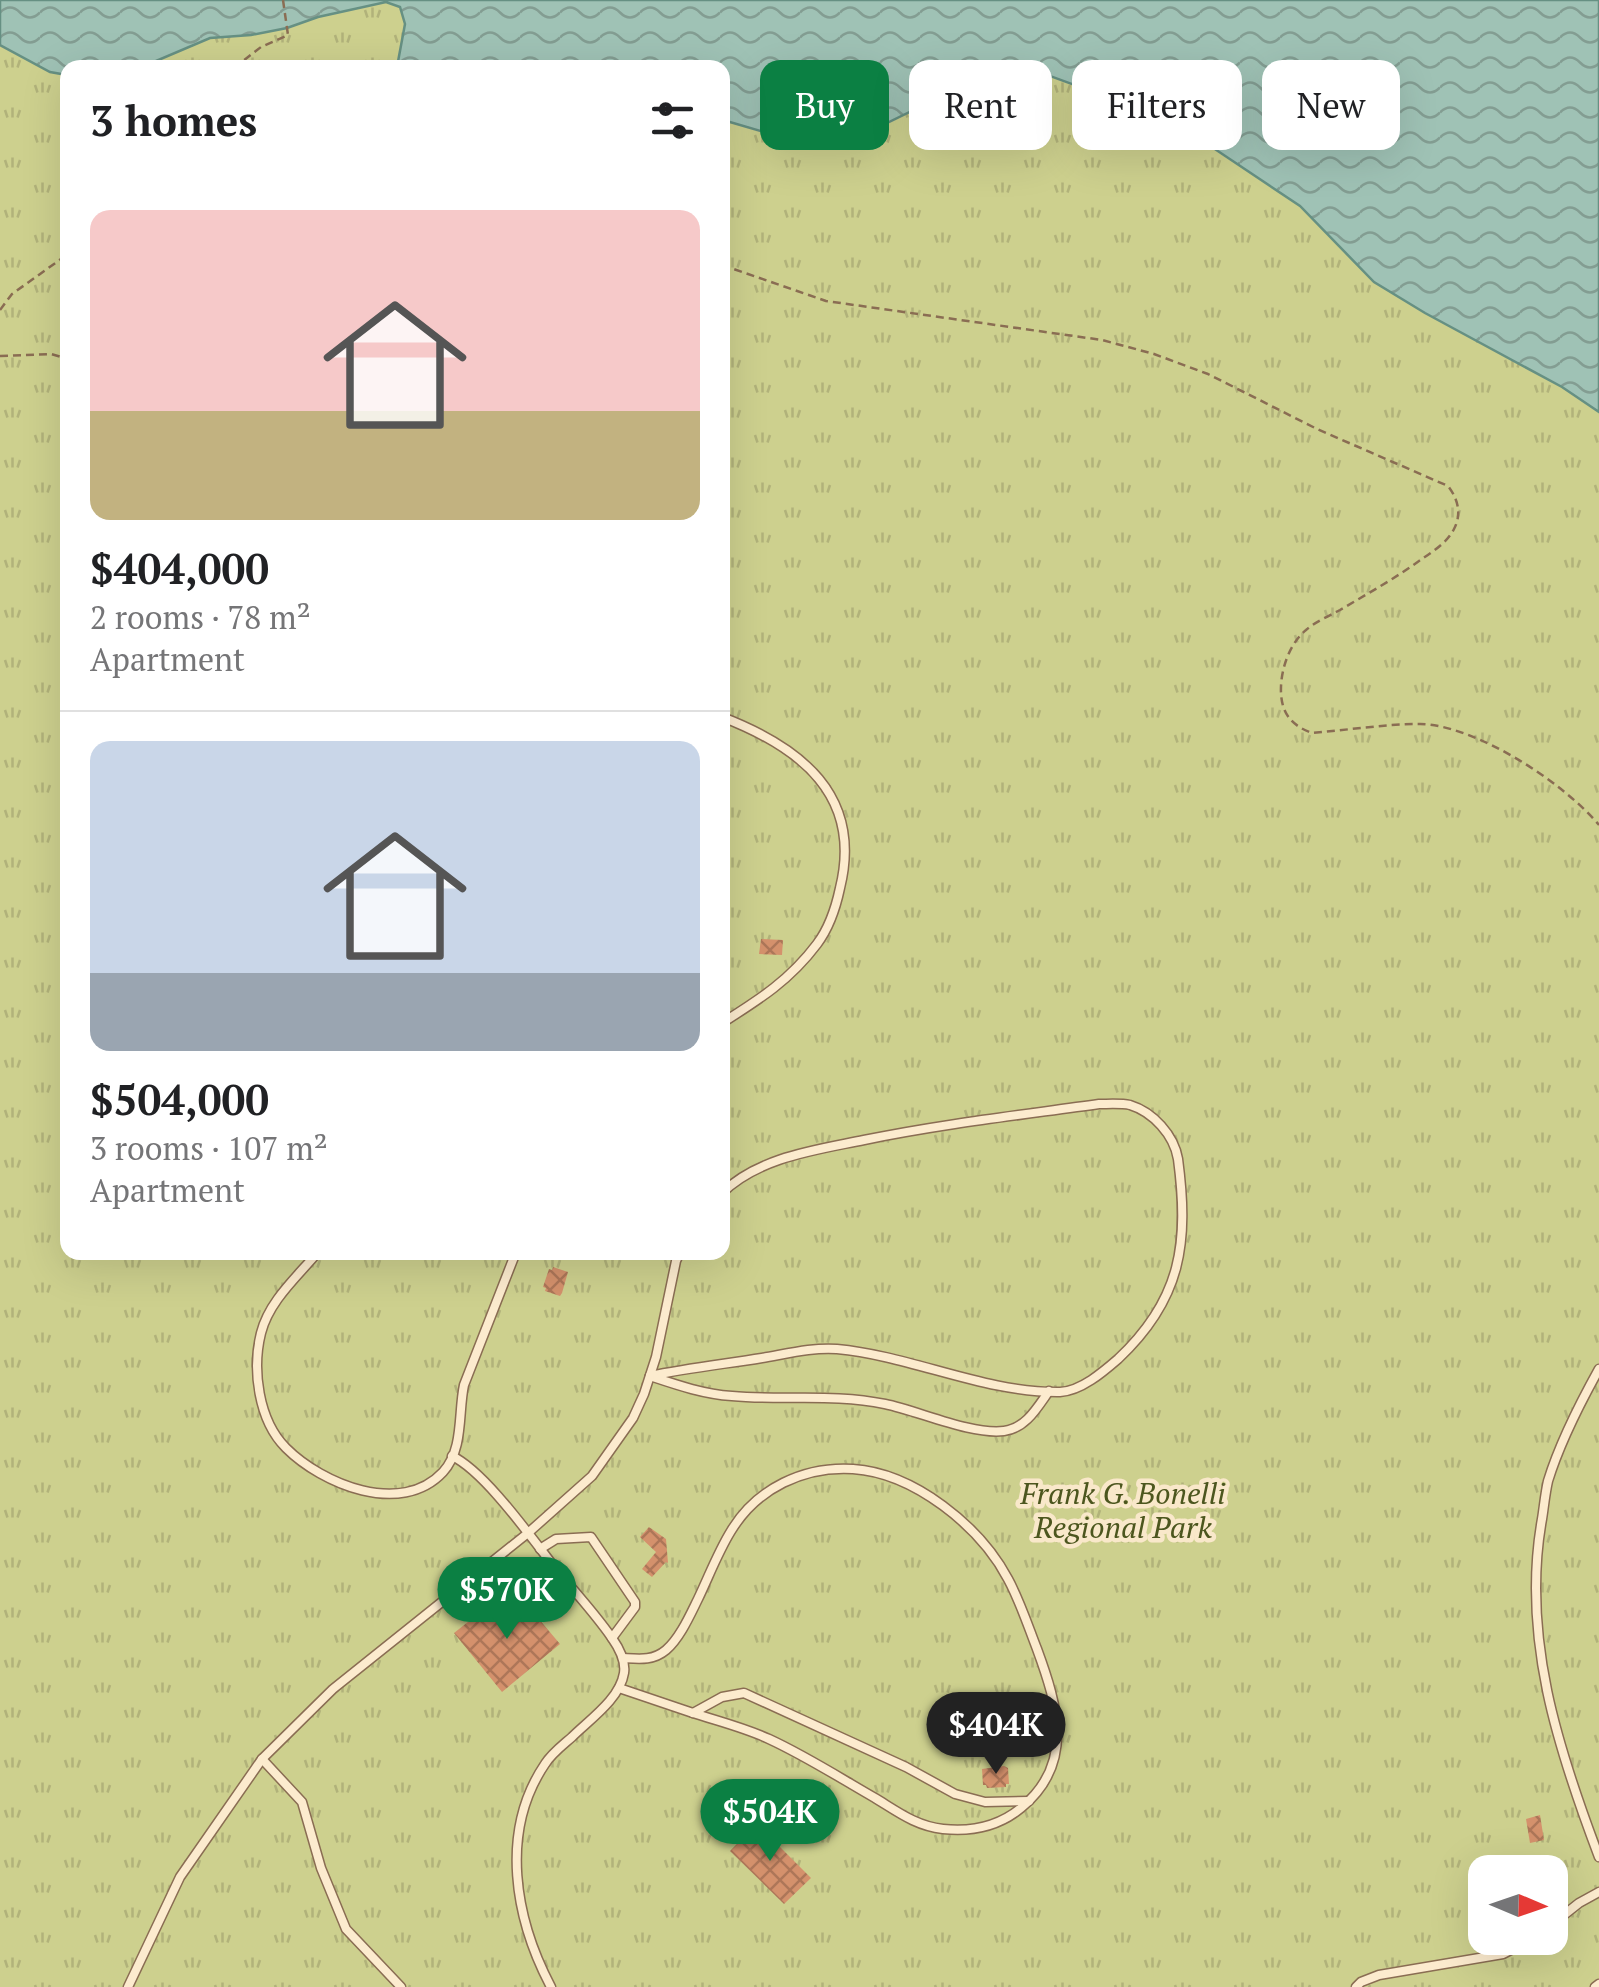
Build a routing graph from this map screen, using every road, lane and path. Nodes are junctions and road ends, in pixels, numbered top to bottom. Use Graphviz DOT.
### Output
graph roads {
  1 [pos="283,0"];
  2 [pos="244,60"];
  3 [pos="60,260"];
  4 [pos="730,268"];
  5 [pos="0,310"];
  6 [pos="0,356"];
  7 [pos="60,357"];
  8 [pos="730,720"];
  9 [pos="1599,825"];
  10 [pos="730,1017"];
  11 [pos="730,1187"];
  12 [pos="311,1260"];
  13 [pos="513,1260"];
  14 [pos="676,1260"];
  15 [pos="1599,1369"];
  16 [pos="650,1376"];
  17 [pos="1049,1392"];
  18 [pos="452,1456"];
  19 [pos="528,1533"];
  20 [pos="540,1549"];
  21 [pos="612,1638"];
  22 [pos="623,1658"];
  23 [pos="618,1688"];
  24 [pos="693,1713"];
  25 [pos="262,1759"];
  26 [pos="1030,1801"];
  27 [pos="1599,1857"];
  28 [pos="1599,1892"];
  29 [pos="1568,1912"];
  30 [pos="1497,1955"];
  31 [pos="128,1987"];
  32 [pos="401,1987"];
  33 [pos="551,1987"];
  34 [pos="1356,1987"];
  1 -- 2 [label="path"];
  3 -- 5 [label="path"];
  4 -- 9 [label="path"];
  6 -- 7 [label="path"];
  8 -- 10 [label="lane"];
  11 -- 17 [label="lane"];
  12 -- 18 [label="lane"];
  13 -- 18 [label="lane"];
  14 -- 16 [label="lane"];
  15 -- 27 [label="lane"];
  16 -- 17 [label="lane"];
  16 -- 17 [label="lane"];
  16 -- 19 [label="lane"];
  18 -- 19 [label="lane"];
  19 -- 20 [label="lane"];
  19 -- 25 [label="lane"];
  20 -- 21 [label="lane"];
  20 -- 21 [label="lane"];
  21 -- 22 [label="lane"];
  22 -- 23 [label="lane"];
  22 -- 26 [label="lane"];
  23 -- 24 [label="lane"];
  23 -- 33 [label="lane"];
  24 -- 26 [label="lane"];
  24 -- 26 [label="lane"];
  25 -- 31 [label="lane"];
  25 -- 32 [label="lane"];
  28 -- 29 [label="lane"];
  30 -- 34 [label="lane"];
}
